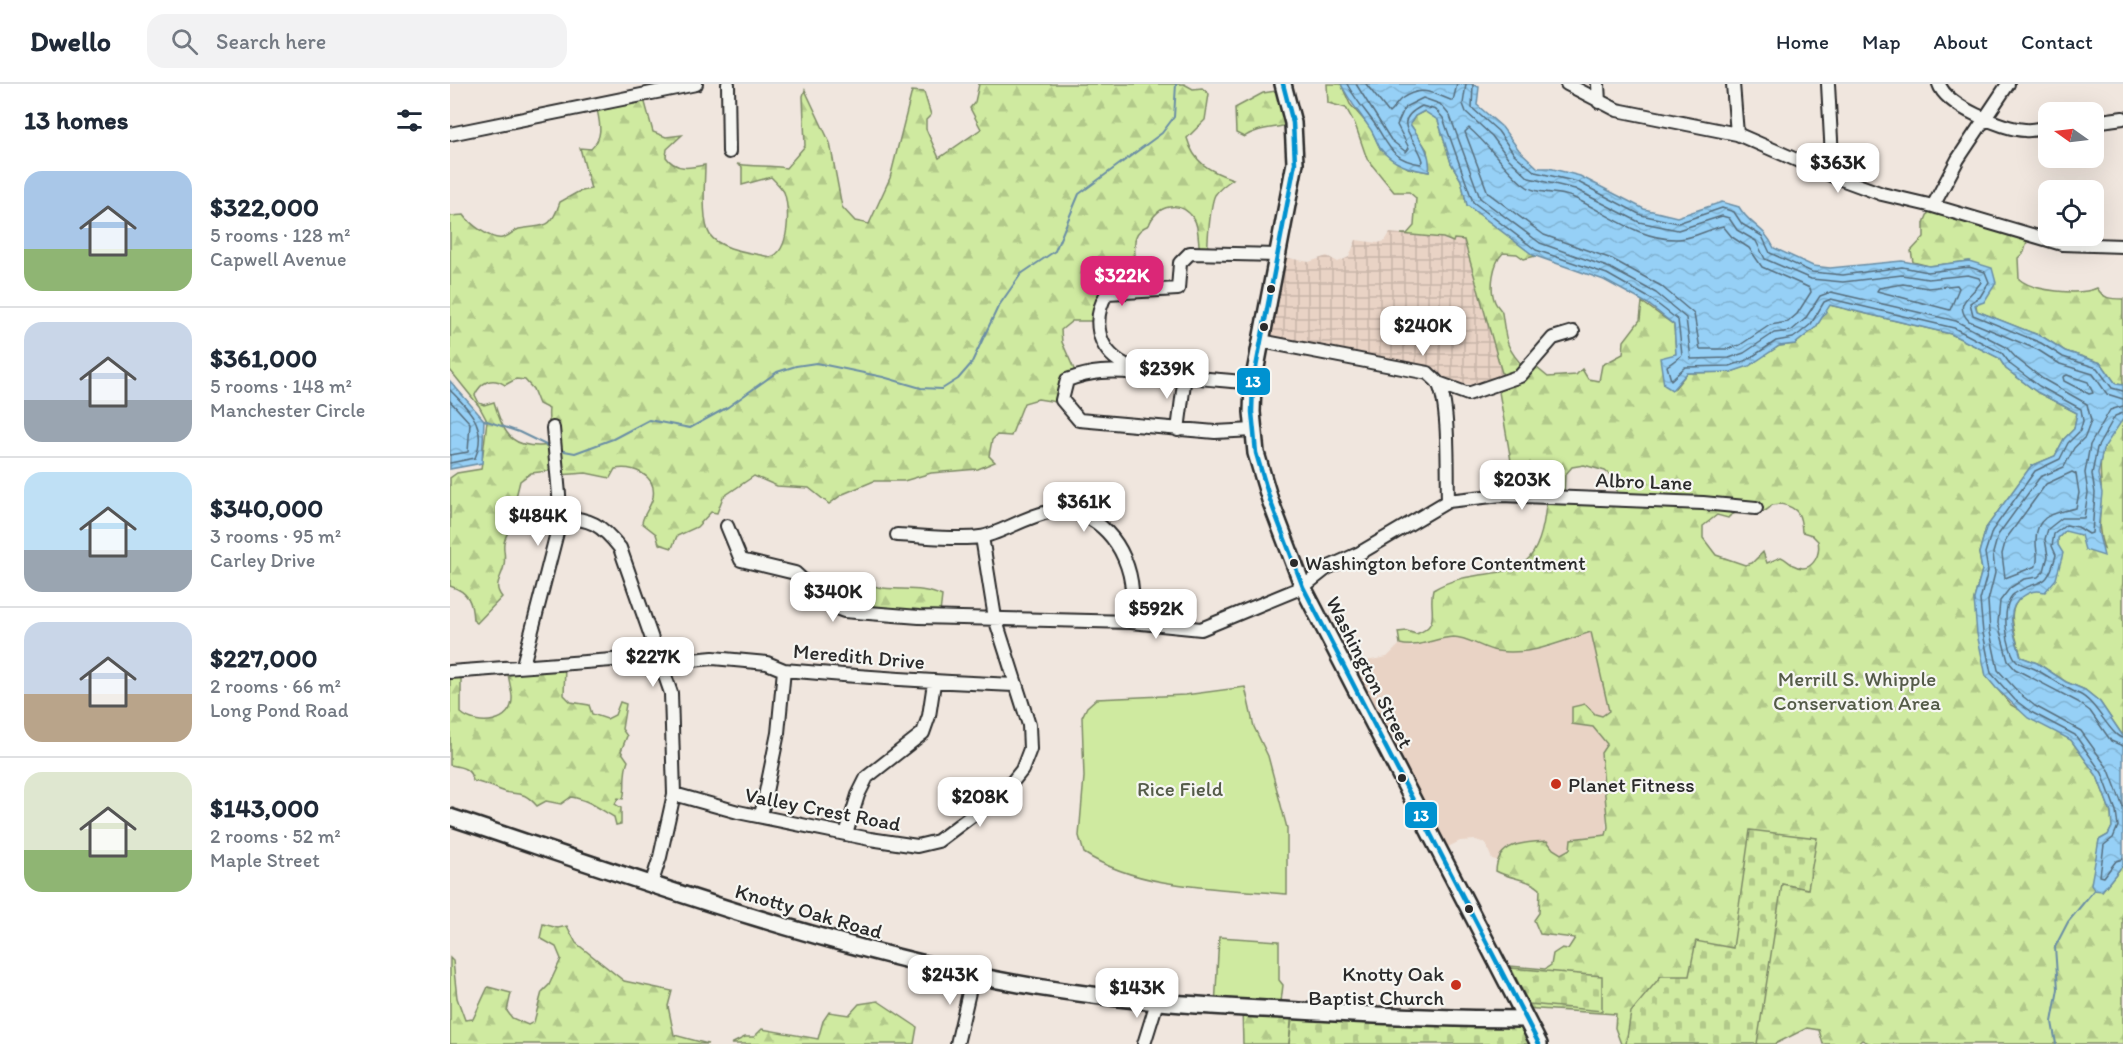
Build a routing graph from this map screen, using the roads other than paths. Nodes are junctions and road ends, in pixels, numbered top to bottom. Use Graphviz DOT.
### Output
graph roads {
  1 [pos="696,84"];
  2 [pos="728,84"];
  3 [pos="1283,84"];
  4 [pos="1567,84"];
  5 [pos="1598,84"];
  6 [pos="1733,84"];
  7 [pos="1828,84"];
  8 [pos="1939,84"];
  9 [pos="2008,84"];
  10 [pos="1599,102"];
  11 [pos="1984,117"];
  12 [pos="2123,118"];
  13 [pos="2104,121"];
  14 [pos="2038,128"];
  15 [pos="450,134"];
  16 [pos="1737,134"];
  17 [pos="729,152"];
  18 [pos="1833,176"];
  19 [pos="1933,206"];
  20 [pos="2123,246"];
  21 [pos="1278,255"];
  22 [pos="1573,332"];
  23 [pos="1261,341"];
  24 [pos="1154,372"];
  25 [pos="1185,375"];
  26 [pos="1253,383"];
  27 [pos="1438,383"];
  28 [pos="553,428"];
  29 [pos="1178,430"];
  30 [pos="1254,430"];
  31 [pos="1448,501"];
  32 [pos="1756,508"];
  33 [pos="561,517"];
  34 [pos="727,526"];
  35 [pos="897,535"];
  36 [pos="982,537"];
  37 [pos="1303,587"];
  38 [pos="995,618"];
  39 [pos="1131,622"];
  40 [pos="660,660"];
  41 [pos="523,665"];
  42 [pos="783,670"];
  43 [pos="450,672"];
  44 [pos="934,683"];
  45 [pos="1014,685"];
  46 [pos="674,794"];
  47 [pos="761,816"];
  48 [pos="450,817"];
  49 [pos="846,834"];
  50 [pos="651,885"];
  51 [pos="973,975"];
  52 [pos="1158,1002"];
  53 [pos="1526,1019"];
  54 [pos="957,1044"];
  55 [pos="1144,1044"];
  56 [pos="1539,1044"];
  1 -- 15 [label="street"];
  2 -- 17 [label="street"];
  3 -- 21 [label="main road, Washington Street"];
  4 -- 10 [label="street"];
  5 -- 10 [label="street"];
  6 -- 16 [label="street"];
  7 -- 18 [label="street"];
  8 -- 11 [label="street"];
  9 -- 11 [label="street"];
  10 -- 16 [label="street"];
  11 -- 14 [label="street"];
  11 -- 19 [label="street"];
  12 -- 13 [label="street"];
  16 -- 18 [label="street"];
  18 -- 19 [label="street"];
  19 -- 20 [label="street"];
  21 -- 23 [label="main road, Washington Street"];
  21 -- 24 [label="street"];
  22 -- 27 [label="street"];
  23 -- 26 [label="main road, Washington Street"];
  23 -- 27 [label="street"];
  24 -- 25 [label="street"];
  24 -- 29 [label="street"];
  25 -- 26 [label="street"];
  25 -- 29 [label="street"];
  26 -- 30 [label="main road, Washington Street"];
  27 -- 31 [label="street"];
  28 -- 33 [label="street"];
  29 -- 30 [label="street"];
  30 -- 37 [label="main road, Washington Street"];
  31 -- 32 [label="street, Albro Lane"];
  31 -- 37 [label="street, Albro Lane"];
  33 -- 40 [label="street"];
  33 -- 41 [label="street"];
  34 -- 38 [label="street, Albro Lane"];
  35 -- 36 [label="street"];
  36 -- 38 [label="street, Valley Crest Road"];
  36 -- 39 [label="street"];
  37 -- 39 [label="street, Albro Lane"];
  37 -- 53 [label="main road, Washington Street"];
  38 -- 39 [label="street, Albro Lane"];
  38 -- 45 [label="street, Valley Crest Road"];
  40 -- 41 [label="street, Meredith Drive"];
  40 -- 42 [label="street, Meredith Drive"];
  40 -- 46 [label="street"];
  41 -- 43 [label="street, Meredith Drive"];
  42 -- 44 [label="street, Meredith Drive"];
  42 -- 47 [label="street"];
  44 -- 45 [label="street, Meredith Drive"];
  44 -- 49 [label="street"];
  45 -- 49 [label="street, Valley Crest Road"];
  46 -- 47 [label="street, Valley Crest Road"];
  46 -- 50 [label="street"];
  47 -- 49 [label="street, Valley Crest Road"];
  48 -- 50 [label="main road, Knotty Oak Road"];
  50 -- 51 [label="main road, Knotty Oak Road"];
  51 -- 52 [label="main road, Knotty Oak Road"];
  51 -- 54 [label="street"];
  52 -- 53 [label="main road, Knotty Oak Road"];
  52 -- 55 [label="street"];
  53 -- 56 [label="main road, Washington Street"];
}
